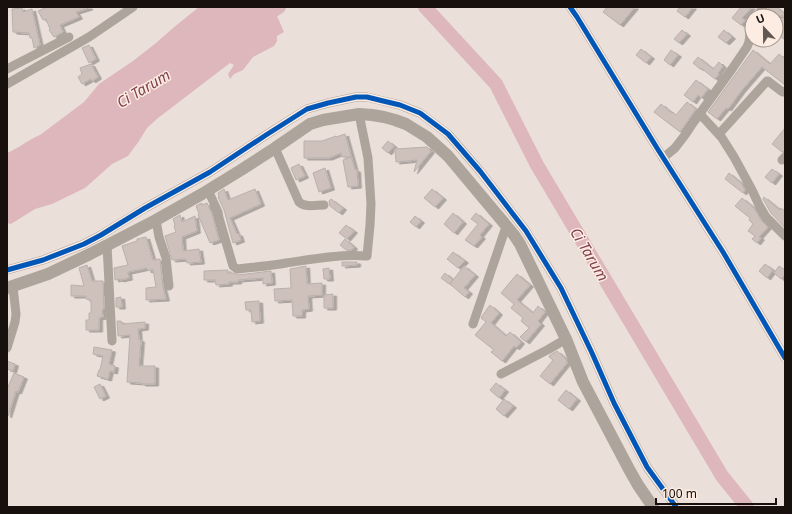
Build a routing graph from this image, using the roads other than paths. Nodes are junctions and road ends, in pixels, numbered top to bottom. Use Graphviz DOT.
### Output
graph roads {
  1 [pos="133,7"];
  2 [pos="570,7"];
  3 [pos="69,37"];
  4 [pos="746,48"];
  5 [pos="7,69"];
  6 [pos="7,84"];
  7 [pos="785,91"];
  8 [pos="359,114"];
  9 [pos="700,114"];
  10 [pos="719,134"];
  11 [pos="275,148"];
  12 [pos="663,158"];
  13 [pos="208,190"];
  14 [pos="324,205"];
  15 [pos="156,220"];
  16 [pos="506,227"];
  17 [pos="784,233"];
  18 [pos="107,245"];
  19 [pos="7,270"];
  20 [pos="169,286"];
  21 [pos="10,287"];
  22 [pos="473,324"];
  23 [pos="566,339"];
  24 [pos="112,340"];
  25 [pos="7,348"];
  26 [pos="785,358"];
  27 [pos="501,374"];
  28 [pos="653,507"];
  29 [pos="676,507"];
  1 -- 6 [label="street"];
  2 -- 12 [label="street"];
  3 -- 5 [label="street"];
  4 -- 9 [label="street"];
  7 -- 10 [label="street"];
  8 -- 11 [label="street"];
  8 -- 13 [label="street"];
  8 -- 16 [label="street"];
  9 -- 10 [label="street"];
  9 -- 12 [label="street"];
  10 -- 17 [label="street"];
  11 -- 13 [label="street"];
  11 -- 14 [label="street"];
  12 -- 26 [label="street"];
  13 -- 15 [label="street"];
  15 -- 18 [label="street"];
  15 -- 20 [label="street"];
  16 -- 22 [label="street"];
  16 -- 23 [label="street"];
  18 -- 21 [label="street"];
  18 -- 24 [label="street"];
  19 -- 29 [label="street"];
  21 -- 25 [label="street"];
  23 -- 27 [label="street"];
  23 -- 28 [label="street"];
}
